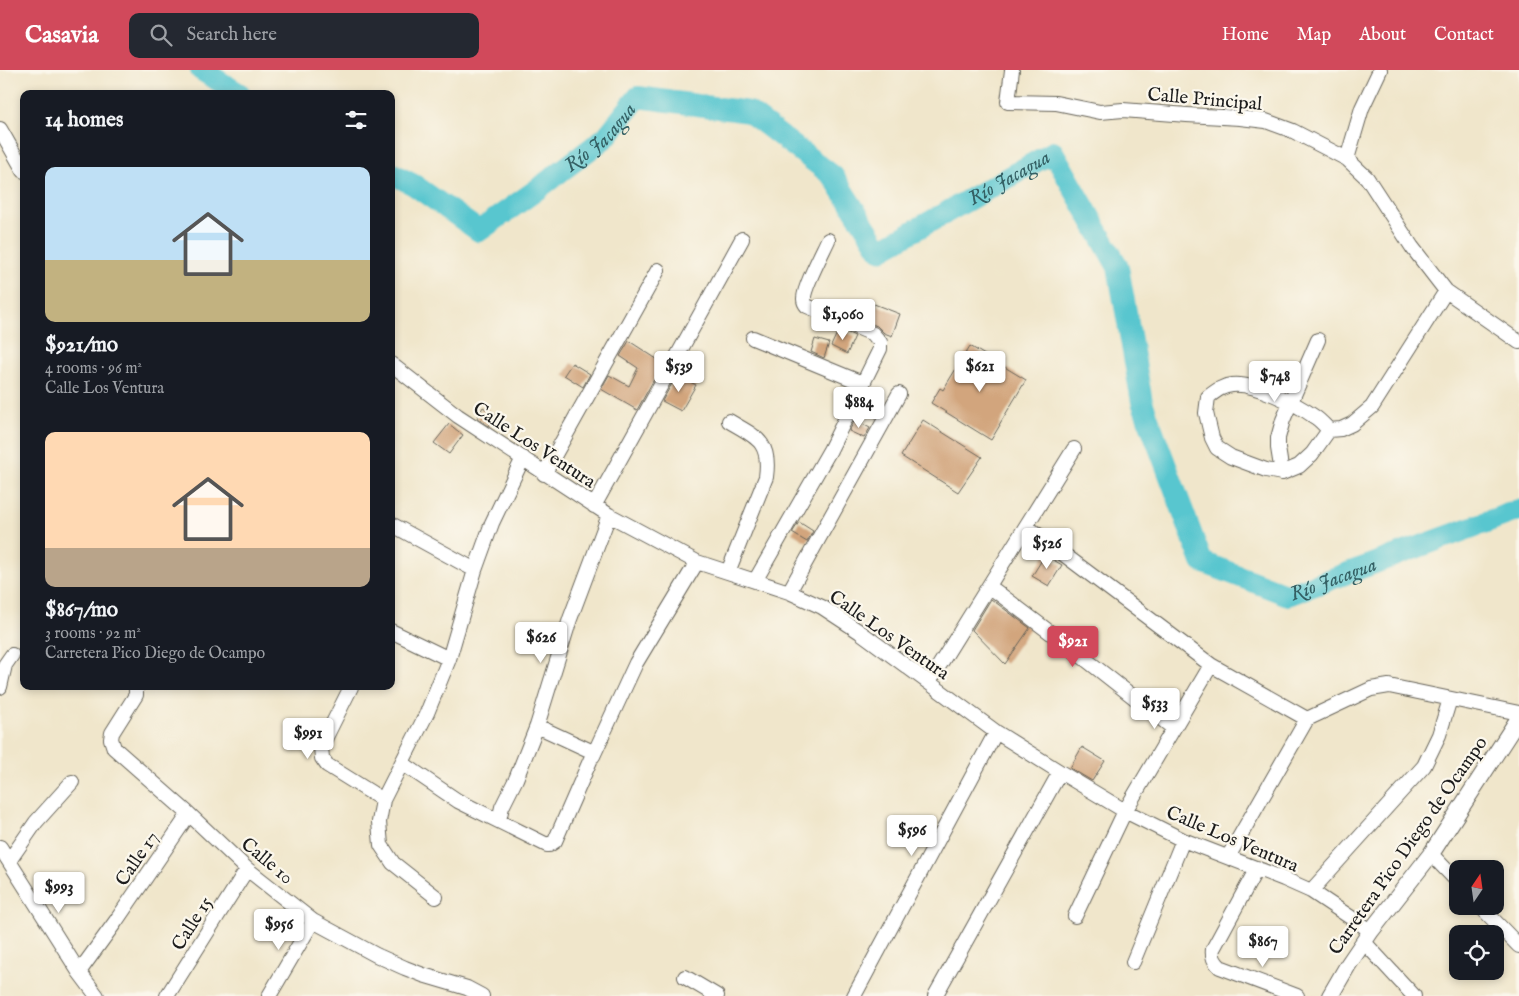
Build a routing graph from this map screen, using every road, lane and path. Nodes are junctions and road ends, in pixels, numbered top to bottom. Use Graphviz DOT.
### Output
graph roads {
  1 [pos="1012,70"];
  2 [pos="1380,70"];
  3 [pos="0,129"];
  4 [pos="1347,159"];
  5 [pos="20,164"];
  6 [pos="742,239"];
  7 [pos="828,240"];
  8 [pos="658,270"];
  9 [pos="1446,292"];
  10 [pos="753,338"];
  11 [pos="1318,340"];
  12 [pos="1519,342"];
  13 [pos="395,367"];
  14 [pos="862,383"];
  15 [pos="899,394"];
  16 [pos="1291,403"];
  17 [pos="729,421"];
  18 [pos="1329,430"];
  19 [pos="1074,449"];
  20 [pos="523,458"];
  21 [pos="1282,473"];
  22 [pos="544,474"];
  23 [pos="594,506"];
  24 [pos="609,515"];
  25 [pos="395,526"];
  26 [pos="1026,526"];
  27 [pos="697,562"];
  28 [pos="474,570"];
  29 [pos="728,572"];
  30 [pos="755,581"];
  31 [pos="989,586"];
  32 [pos="789,592"];
  33 [pos="395,633"];
  34 [pos="12,655"];
  35 [pos="449,659"];
  36 [pos="1211,664"];
  37 [pos="929,682"];
  38 [pos="0,687"];
  39 [pos="136,690"];
  40 [pos="350,690"];
  41 [pos="1450,699"];
  42 [pos="1519,713"];
  43 [pos="1307,718"];
  44 [pos="1519,718"];
  45 [pos="538,726"];
  46 [pos="1173,728"];
  47 [pos="996,732"];
  48 [pos="593,756"];
  49 [pos="402,763"];
  50 [pos="1060,772"];
  51 [pos="72,782"];
  52 [pos="383,800"];
  53 [pos="1125,811"];
  54 [pos="189,814"];
  55 [pos="499,820"];
  56 [pos="1183,840"];
  57 [pos="0,847"];
  58 [pos="1431,854"];
  59 [pos="1228,857"];
  60 [pos="9,860"];
  61 [pos="1257,868"];
  62 [pos="247,869"];
  63 [pos="1449,873"];
  64 [pos="1311,891"];
  65 [pos="436,897"];
  66 [pos="1489,915"];
  67 [pos="1075,916"];
  68 [pos="313,921"];
  69 [pos="1368,937"];
  70 [pos="1519,946"];
  71 [pos="1133,962"];
  72 [pos="79,972"];
  73 [pos="685,976"];
  74 [pos="97,996"];
  75 [pos="167,996"];
  76 [pos="270,996"];
  77 [pos="482,996"];
  78 [pos="717,996"];
  79 [pos="854,996"];
  80 [pos="935,996"];
  81 [pos="1297,996"];
  82 [pos="1330,996"];
  83 [pos="1414,996"];
  1 -- 4 [label="street, Calle Principal"];
  2 -- 4 [label="street"];
  3 -- 5 [label="street"];
  4 -- 9 [label="street, Calle Principal"];
  6 -- 23 [label="street"];
  7 -- 14 [label="street"];
  8 -- 22 [label="street"];
  9 -- 12 [label="street, Calle Principal"];
  9 -- 18 [label="street"];
  10 -- 14 [label="street"];
  11 -- 16 [label="street"];
  13 -- 20 [label="street, Calle Los Ventura"];
  14 -- 30 [label="street"];
  15 -- 32 [label="street"];
  16 -- 18 [label="street"];
  16 -- 21 [label="street"];
  16 -- 21 [label="street"];
  17 -- 29 [label="street"];
  18 -- 21 [label="street"];
  19 -- 26 [label="street"];
  20 -- 22 [label="street, Calle Los Ventura"];
  20 -- 28 [label="street"];
  22 -- 23 [label="street, Calle Los Ventura"];
  23 -- 24 [label="street, Calle Los Ventura"];
  24 -- 27 [label="street, Calle Los Ventura"];
  24 -- 45 [label="street"];
  25 -- 28 [label="street"];
  26 -- 31 [label="street"];
  26 -- 36 [label="street"];
  27 -- 29 [label="street, Calle Los Ventura"];
  27 -- 48 [label="street"];
  28 -- 35 [label="street"];
  29 -- 30 [label="street, Calle Los Ventura"];
  30 -- 32 [label="street, Calle Los Ventura"];
  31 -- 37 [label="street"];
  31 -- 46 [label="street"];
  32 -- 37 [label="street, Calle Los Ventura"];
  33 -- 35 [label="street"];
  34 -- 38 [label="street"];
  35 -- 49 [label="street"];
  36 -- 43 [label="street"];
  36 -- 46 [label="street"];
  37 -- 47 [label="street, Calle Los Ventura"];
  39 -- 54 [label="street, Calle 10"];
  40 -- 52 [label="street"];
  41 -- 42 [label="street"];
  41 -- 43 [label="street"];
  41 -- 64 [label="street"];
  43 -- 59 [label="street"];
  44 -- 58 [label="street, Carretera Pico Diego de Ocampo"];
  45 -- 48 [label="street"];
  45 -- 55 [label="street"];
  46 -- 53 [label="street"];
  47 -- 50 [label="street, Calle Los Ventura"];
  47 -- 79 [label="street"];
  48 -- 55 [label="street"];
  49 -- 52 [label="street"];
  49 -- 55 [label="street"];
  50 -- 53 [label="street, Calle Los Ventura"];
  50 -- 80 [label="street"];
  51 -- 60 [label="street"];
  52 -- 65 [label="street"];
  53 -- 56 [label="street, Calle Los Ventura"];
  53 -- 67 [label="street"];
  54 -- 62 [label="street, Calle 10"];
  54 -- 72 [label="street, Calle 17"];
  56 -- 59 [label="street, Calle Los Ventura"];
  56 -- 71 [label="street"];
  57 -- 60 [label="street"];
  58 -- 63 [label="street"];
  58 -- 69 [label="street, Carretera Pico Diego de Ocampo"];
  59 -- 61 [label="street, Calle Los Ventura"];
  60 -- 72 [label="street"];
  61 -- 64 [label="street, Calle Los Ventura"];
  61 -- 81 [label="street"];
  62 -- 68 [label="street, Calle 10"];
  62 -- 75 [label="street, Calle 15"];
  64 -- 69 [label="street, Calle Los Ventura"];
  66 -- 70 [label="street"];
  68 -- 76 [label="street"];
  68 -- 77 [label="street, Calle 10"];
  69 -- 82 [label="street, Carretera Pico Diego de Ocampo"];
  69 -- 83 [label="street, Calle Los Ventura"];
  72 -- 74 [label="street"];
  73 -- 78 [label="street"];
}
